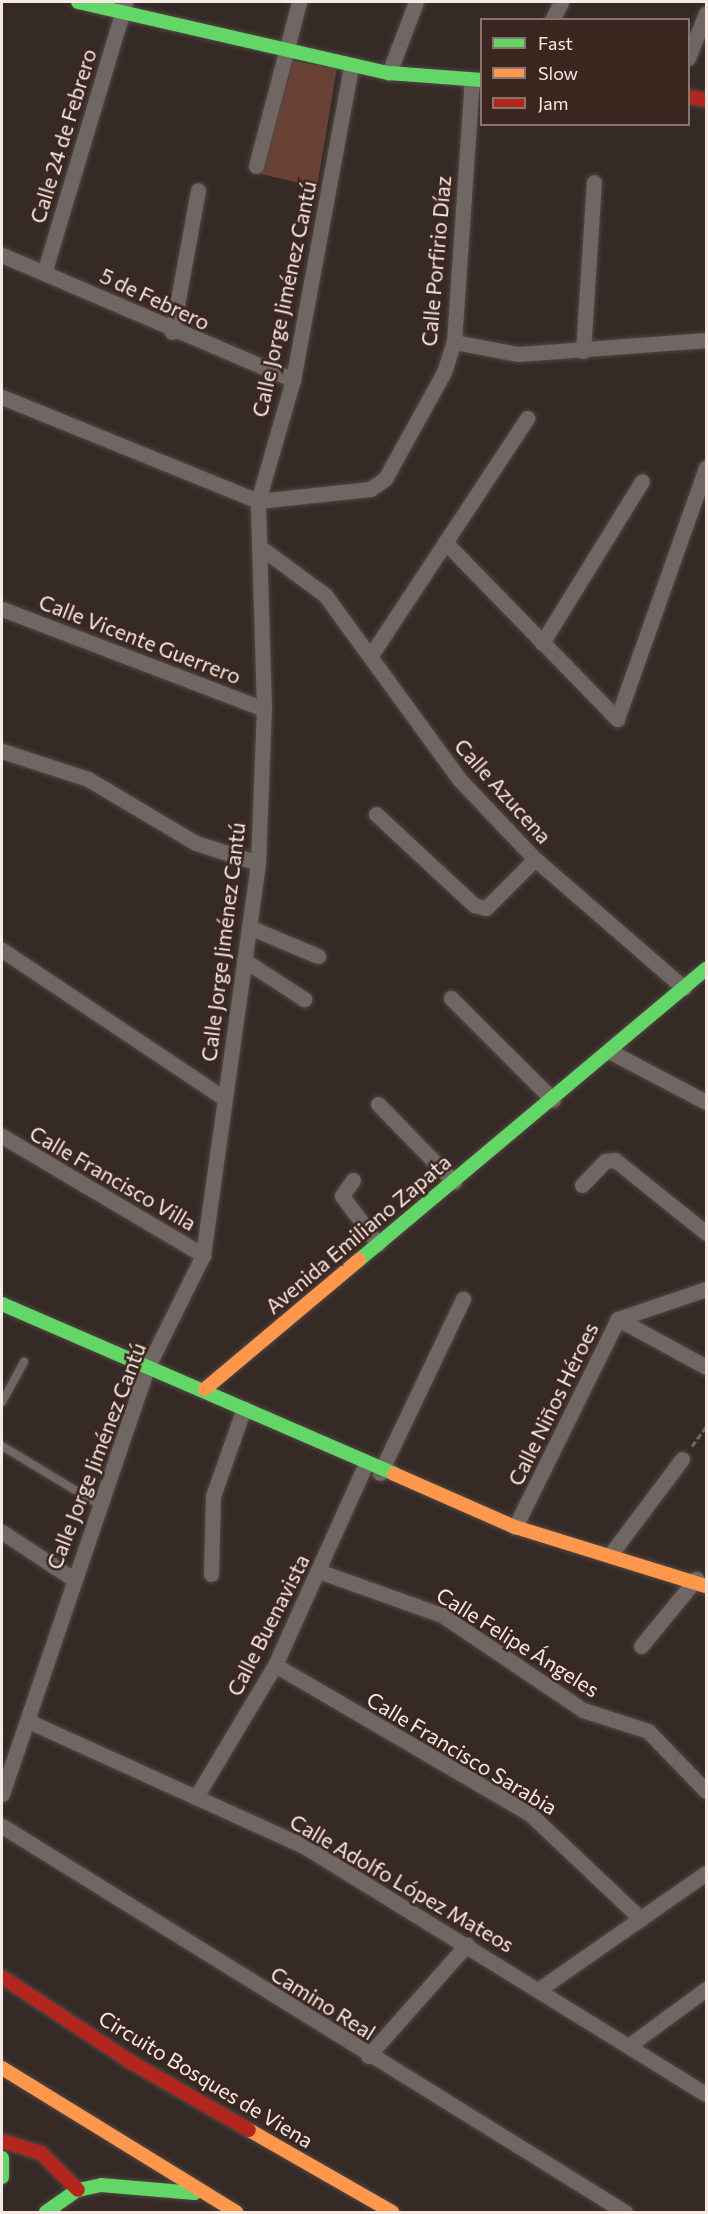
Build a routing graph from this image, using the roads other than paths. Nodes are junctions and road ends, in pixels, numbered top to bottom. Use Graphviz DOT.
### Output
graph roads {
  1 [pos="78,2"];
  2 [pos="298,2"];
  3 [pos="416,2"];
  4 [pos="561,2"];
  5 [pos="124,7"];
  6 [pos="706,13"];
  7 [pos="553,18"];
  8 [pos="282,51"];
  9 [pos="690,53"];
  10 [pos="351,66"];
  11 [pos="389,73"];
  12 [pos="477,80"];
  13 [pos="690,97"];
  14 [pos="706,100"];
  15 [pos="256,166"];
  16 [pos="594,182"];
  17 [pos="198,190"];
  18 [pos="2,255"];
  19 [pos="45,270"];
  20 [pos="172,332"];
  21 [pos="706,340"];
  22 [pos="454,342"];
  23 [pos="583,351"];
  24 [pos="292,380"];
  25 [pos="2,397"];
  26 [pos="527,418"];
  27 [pos="706,467"];
  28 [pos="642,481"];
  29 [pos="258,501"];
  30 [pos="445,543"];
  31 [pos="264,550"];
  32 [pos="2,609"];
  33 [pos="542,643"];
  34 [pos="371,655"];
  35 [pos="264,709"];
  36 [pos="2,751"];
  37 [pos="376,814"];
  38 [pos="535,859"];
  39 [pos="258,863"];
  40 [pos="249,927"];
  41 [pos="2,951"];
  42 [pos="318,956"];
  43 [pos="244,960"];
  44 [pos="706,970"];
  45 [pos="684,988"];
  46 [pos="304,999"];
  47 [pos="451,999"];
  48 [pos="611,1052"];
  49 [pos="224,1098"];
  50 [pos="553,1100"];
  51 [pos="706,1102"];
  52 [pos="378,1104"];
  53 [pos="2,1136"];
  54 [pos="353,1180"];
  55 [pos="454,1182"];
  56 [pos="582,1185"];
  57 [pos="706,1233"];
  58 [pos="378,1244"];
  59 [pos="203,1255"];
  60 [pos="706,1289"];
  61 [pos="463,1299"];
  62 [pos="2,1304"];
  63 [pos="618,1319"];
  64 [pos="24,1362"];
  65 [pos="706,1367"];
  66 [pos="147,1368"];
  67 [pos="205,1389"];
  68 [pos="2,1402"];
  69 [pos="244,1408"];
  70 [pos="2,1446"];
  71 [pos="682,1460"];
  72 [pos="365,1466"];
  73 [pos="380,1473"];
  74 [pos="98,1504"];
  75 [pos="515,1527"];
  76 [pos="2,1532"];
  77 [pos="610,1554"];
  78 [pos="321,1572"];
  79 [pos="211,1574"];
  80 [pos="72,1578"];
  81 [pos="701,1583"];
  82 [pos="641,1646"];
  83 [pos="275,1665"];
  84 [pos="28,1721"];
  85 [pos="706,1791"];
  86 [pos="2,1794"];
  87 [pos="196,1797"];
  88 [pos="2,1826"];
  89 [pos="706,1873"];
  90 [pos="640,1919"];
  91 [pos="467,1944"];
  92 [pos="2,1977"];
  93 [pos="541,1988"];
  94 [pos="706,1989"];
  95 [pos="632,2044"];
  96 [pos="368,2056"];
  97 [pos="2,2068"];
  98 [pos="706,2094"];
  99 [pos="2,2141"];
  100 [pos="2,2158"];
  101 [pos="2,2177"];
  102 [pos="78,2190"];
  103 [pos="204,2193"];
  104 [pos="46,2212"];
  105 [pos="236,2212"];
  106 [pos="392,2212"];
  107 [pos="625,2212"];
  1 -- 5 [label="street"];
  2 -- 8 [label="street"];
  3 -- 11 [label="street"];
  4 -- 7 [label="street"];
  5 -- 8 [label="street"];
  5 -- 19 [label="street, Calle 24 de Febrero"];
  6 -- 9 [label="street"];
  8 -- 10 [label="street"];
  8 -- 15 [label="street"];
  10 -- 11 [label="street"];
  10 -- 24 [label="street, Calle Jorge Jiménez Cantú"];
  11 -- 12 [label="street"];
  12 -- 22 [label="street, Calle Porfirio Díaz"];
  13 -- 14 [label="street"];
  16 -- 23 [label="street"];
  17 -- 20 [label="street"];
  18 -- 19 [label="street, 5 de Febrero"];
  19 -- 20 [label="street, 5 de Febrero"];
  20 -- 24 [label="street, 5 de Febrero"];
  21 -- 23 [label="street"];
  22 -- 23 [label="street"];
  22 -- 29 [label="street, Calle Porfirio Díaz"];
  24 -- 29 [label="street, Calle Jorge Jiménez Cantú"];
  25 -- 29 [label="street"];
  26 -- 30 [label="street"];
  27 -- 33 [label="street"];
  28 -- 33 [label="street"];
  29 -- 31 [label="street, Calle Jorge Jiménez Cantú"];
  30 -- 33 [label="street"];
  30 -- 34 [label="street"];
  31 -- 34 [label="street, Calle Azucena"];
  31 -- 35 [label="street, Calle Jorge Jiménez Cantú"];
  32 -- 35 [label="street, Calle Vicente Guerrero"];
  34 -- 38 [label="street, Calle Azucena"];
  35 -- 39 [label="street, Calle Jorge Jiménez Cantú"];
  36 -- 39 [label="street"];
  37 -- 38 [label="street"];
  38 -- 45 [label="street, Calle Azucena"];
  39 -- 40 [label="street, Calle Jorge Jiménez Cantú"];
  40 -- 42 [label="street"];
  40 -- 43 [label="street, Calle Jorge Jiménez Cantú"];
  41 -- 49 [label="street"];
  43 -- 46 [label="street"];
  43 -- 49 [label="street, Calle Jorge Jiménez Cantú"];
  44 -- 45 [label="street, Avenida Emiliano Zapata"];
  45 -- 48 [label="street, Avenida Emiliano Zapata"];
  47 -- 50 [label="street"];
  48 -- 50 [label="street, Avenida Emiliano Zapata"];
  48 -- 51 [label="street"];
  49 -- 59 [label="street, Calle Jorge Jiménez Cantú"];
  50 -- 55 [label="street, Avenida Emiliano Zapata"];
  52 -- 55 [label="street"];
  53 -- 59 [label="street, Calle Francisco Villa"];
  54 -- 58 [label="street"];
  55 -- 58 [label="street, Avenida Emiliano Zapata"];
  56 -- 57 [label="street"];
  58 -- 67 [label="street, Avenida Emiliano Zapata"];
  59 -- 66 [label="street, Calle Jorge Jiménez Cantú"];
  60 -- 63 [label="street, Calle Niños Héroes"];
  61 -- 73 [label="street"];
  62 -- 66 [label="street"];
  63 -- 65 [label="street"];
  63 -- 75 [label="street, Calle Niños Héroes"];
  64 -- 68 [label="lane"];
  66 -- 67 [label="street"];
  66 -- 74 [label="street, Calle Jorge Jiménez Cantú"];
  67 -- 69 [label="street"];
  69 -- 72 [label="street"];
  69 -- 79 [label="street"];
  70 -- 74 [label="lane"];
  71 -- 77 [label="street"];
  72 -- 73 [label="street"];
  72 -- 78 [label="street, Calle Buenavista"];
  73 -- 75 [label="street"];
  74 -- 80 [label="street, Calle Jorge Jiménez Cantú"];
  75 -- 77 [label="street"];
  76 -- 80 [label="street"];
  77 -- 81 [label="street"];
  78 -- 83 [label="street, Calle Buenavista"];
  78 -- 85 [label="street, Calle Felipe Ángeles"];
  80 -- 84 [label="street, Calle Jorge Jiménez Cantú"];
  81 -- 82 [label="street"];
  83 -- 87 [label="street, Calle Buenavista"];
  83 -- 90 [label="street, Calle Francisco Sarabia"];
  84 -- 86 [label="street, Calle Jorge Jiménez Cantú"];
  84 -- 87 [label="street, Calle Adolfo López Mateos"];
  87 -- 91 [label="street, Calle Adolfo López Mateos"];
  88 -- 96 [label="street, Camino Real"];
  89 -- 90 [label="street"];
  90 -- 93 [label="street"];
  91 -- 93 [label="street, Calle Adolfo López Mateos"];
  91 -- 96 [label="street"];
  92 -- 106 [label="street, Circuito Bosques de Viena"];
  93 -- 95 [label="street, Calle Adolfo López Mateos"];
  94 -- 95 [label="street"];
  95 -- 98 [label="street, Calle Adolfo López Mateos"];
  96 -- 107 [label="street, Camino Real"];
  97 -- 103 [label="street"];
  99 -- 102 [label="street"];
  100 -- 101 [label="street"];
  102 -- 103 [label="street"];
  102 -- 104 [label="street"];
  103 -- 105 [label="street"];
}
